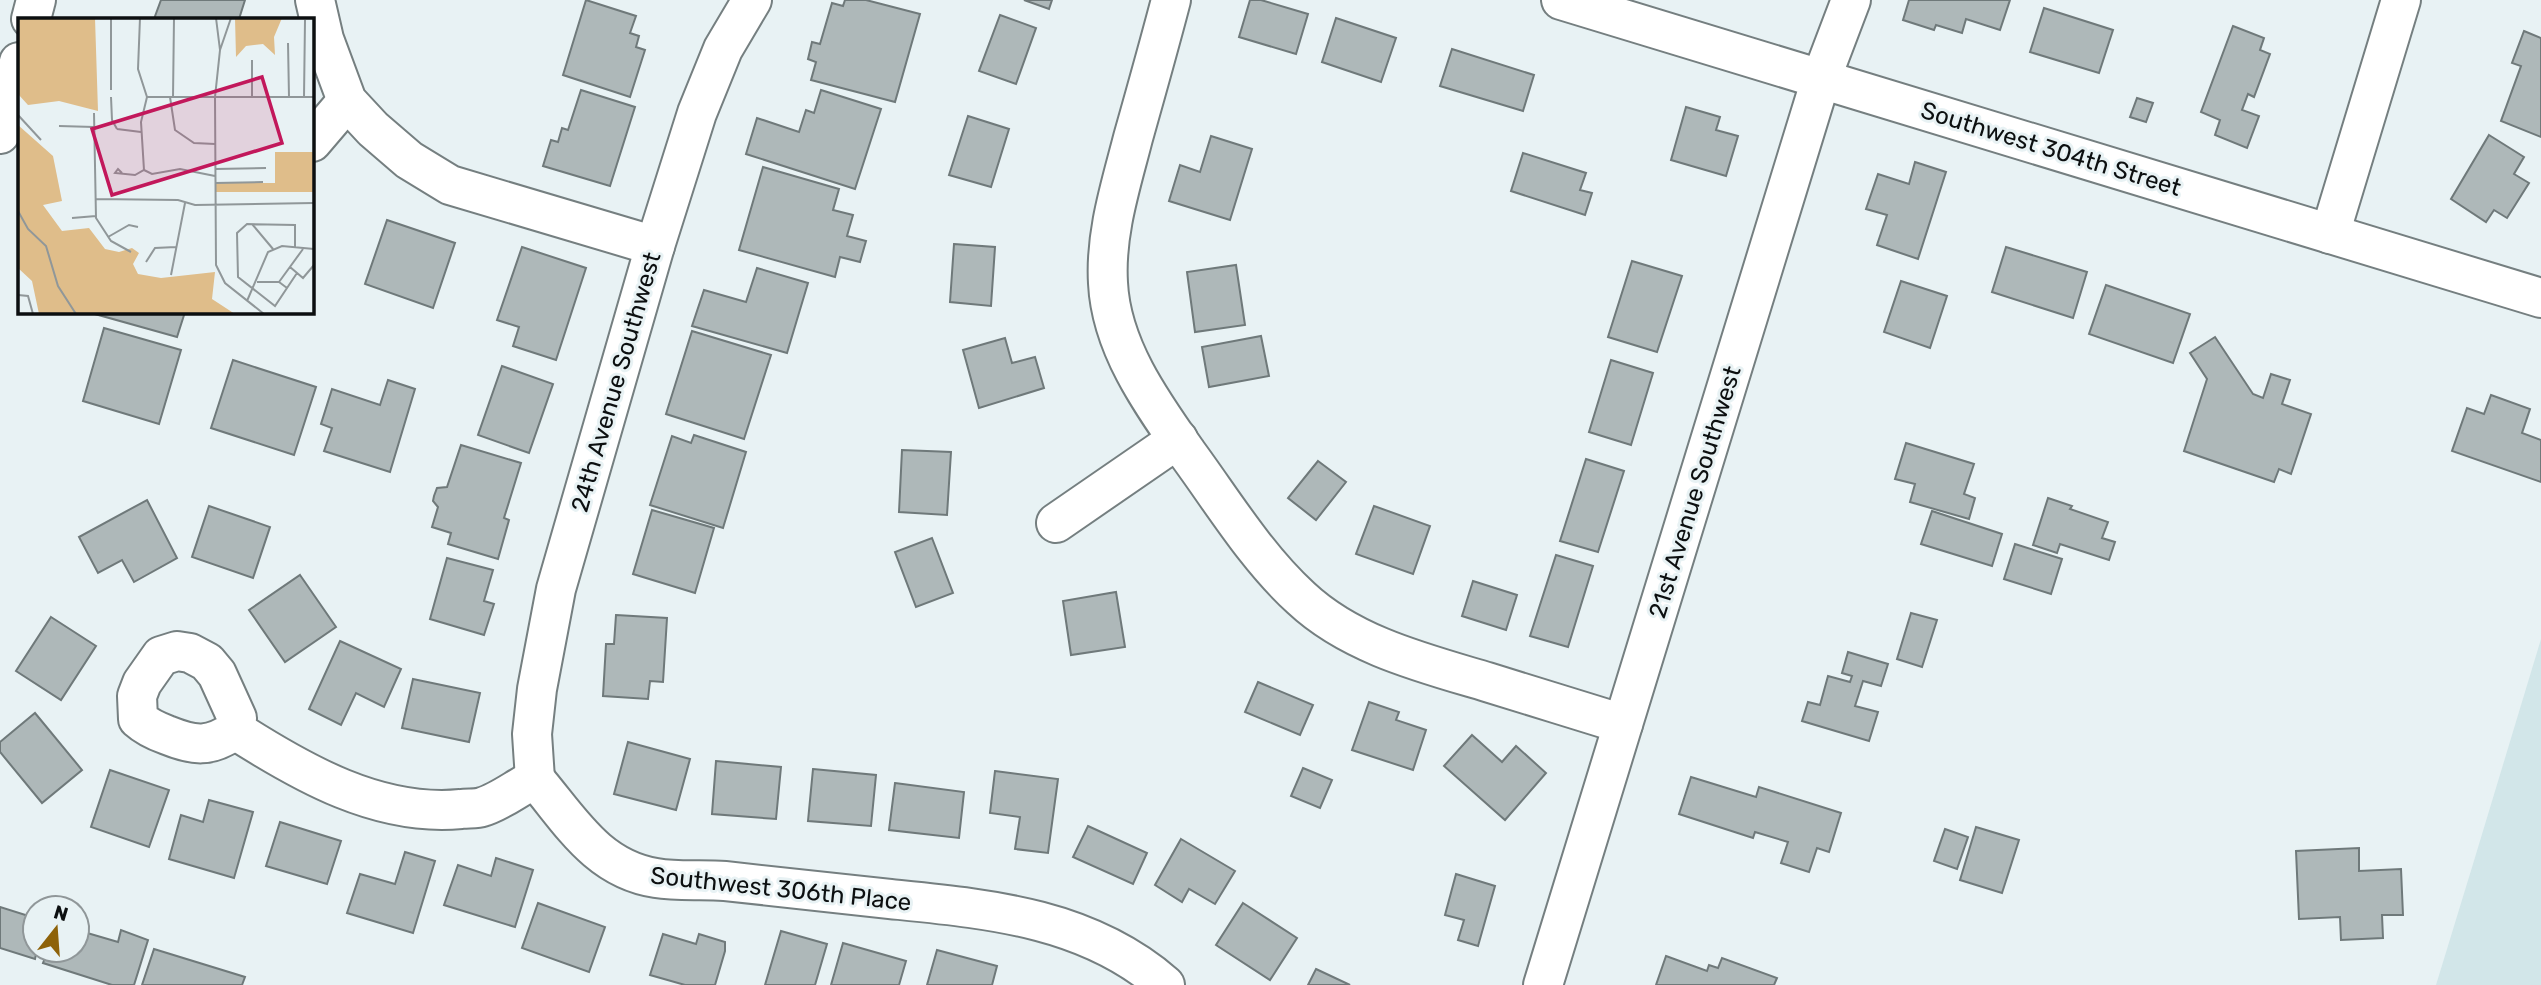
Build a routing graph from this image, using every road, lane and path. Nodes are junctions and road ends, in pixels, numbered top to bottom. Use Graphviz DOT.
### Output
graph roads {
  1 [pos="36,0"];
  2 [pos="315,0"];
  3 [pos="752,0"];
  4 [pos="1171,0"];
  5 [pos="1561,0"];
  6 [pos="1851,0"];
  7 [pos="2401,0"];
  8 [pos="31,18"];
  9 [pos="18,66"];
  10 [pos="1821,79"];
  11 [pos="347,101"];
  12 [pos="0,134"];
  13 [pos="313,141"];
  14 [pos="2330,234"];
  15 [pos="655,247"];
  16 [pos="2541,298"];
  17 [pos="1178,439"];
  18 [pos="1056,523"];
  19 [pos="1623,724"];
  20 [pos="235,730"];
  21 [pos="535,779"];
  22 [pos="1165,985"];
  23 [pos="1544,985"];
  1 -- 8 [label="street"];
  2 -- 11 [label="street"];
  3 -- 15 [label="street, 24th Avenue Southwest"];
  4 -- 17 [label="street"];
  5 -- 10 [label="street, Southwest 304th Street"];
  6 -- 10 [label="street, 21st Avenue Southwest"];
  7 -- 14 [label="street"];
  9 -- 12 [label="street"];
  10 -- 14 [label="street, Southwest 304th Street"];
  10 -- 19 [label="street, 21st Avenue Southwest"];
  11 -- 13 [label="street"];
  11 -- 15 [label="street"];
  14 -- 16 [label="street, Southwest 304th Street"];
  15 -- 21 [label="street, 24th Avenue Southwest"];
  17 -- 18 [label="street"];
  17 -- 19 [label="street"];
  19 -- 23 [label="street, 21st Avenue Southwest"];
  20 -- 21 [label="street"];
  21 -- 22 [label="street, Southwest 306th Place"];
}
